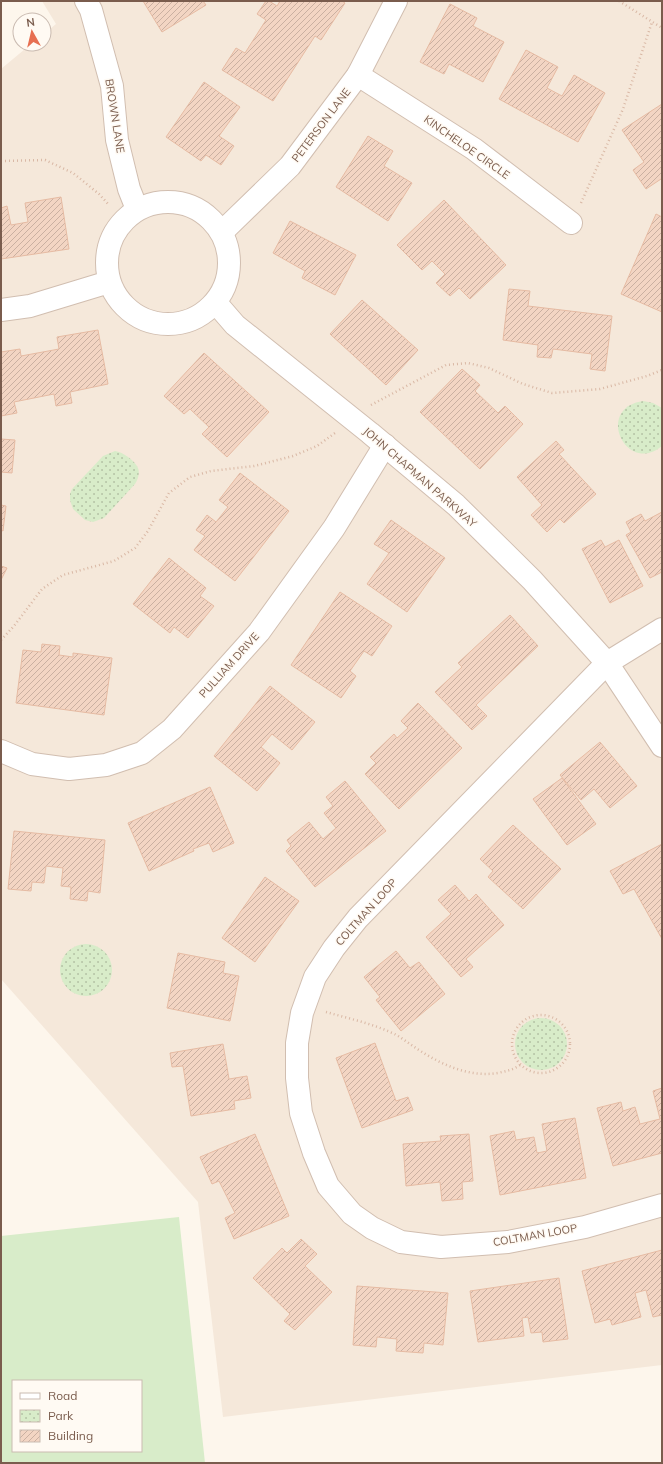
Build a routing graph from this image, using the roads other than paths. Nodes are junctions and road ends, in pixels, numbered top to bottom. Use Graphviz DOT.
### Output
graph roads {
  1 [pos="86,1"];
  2 [pos="396,1"];
  3 [pos="358,75"];
  4 [pos="130,214"];
  5 [pos="572,224"];
  6 [pos="222,232"];
  7 [pos="109,282"];
  8 [pos="216,302"];
  9 [pos="1,310"];
  10 [pos="385,445"];
  11 [pos="662,629"];
  12 [pos="607,663"];
  13 [pos="662,746"];
  14 [pos="1,751"];
  15 [pos="662,1205"];
  1 -- 4 [label="street, BROWN LANE"];
  2 -- 3 [label="street, PETERSON LANE"];
  3 -- 5 [label="street, KINCHELOE CIRCLE"];
  3 -- 6 [label="street, PETERSON LANE"];
  4 -- 6 [label="street"];
  4 -- 7 [label="street"];
  6 -- 8 [label="street"];
  7 -- 8 [label="street"];
  7 -- 9 [label="street"];
  8 -- 10 [label="street, JOHN CHAPMAN PARKWAY"];
  10 -- 12 [label="street, JOHN CHAPMAN PARKWAY"];
  10 -- 14 [label="street, PULLIAM DRIVE"];
  11 -- 12 [label="street, COLTMAN LOOP"];
  12 -- 13 [label="street, JOHN CHAPMAN PARKWAY"];
  12 -- 15 [label="street, COLTMAN LOOP"];
}
